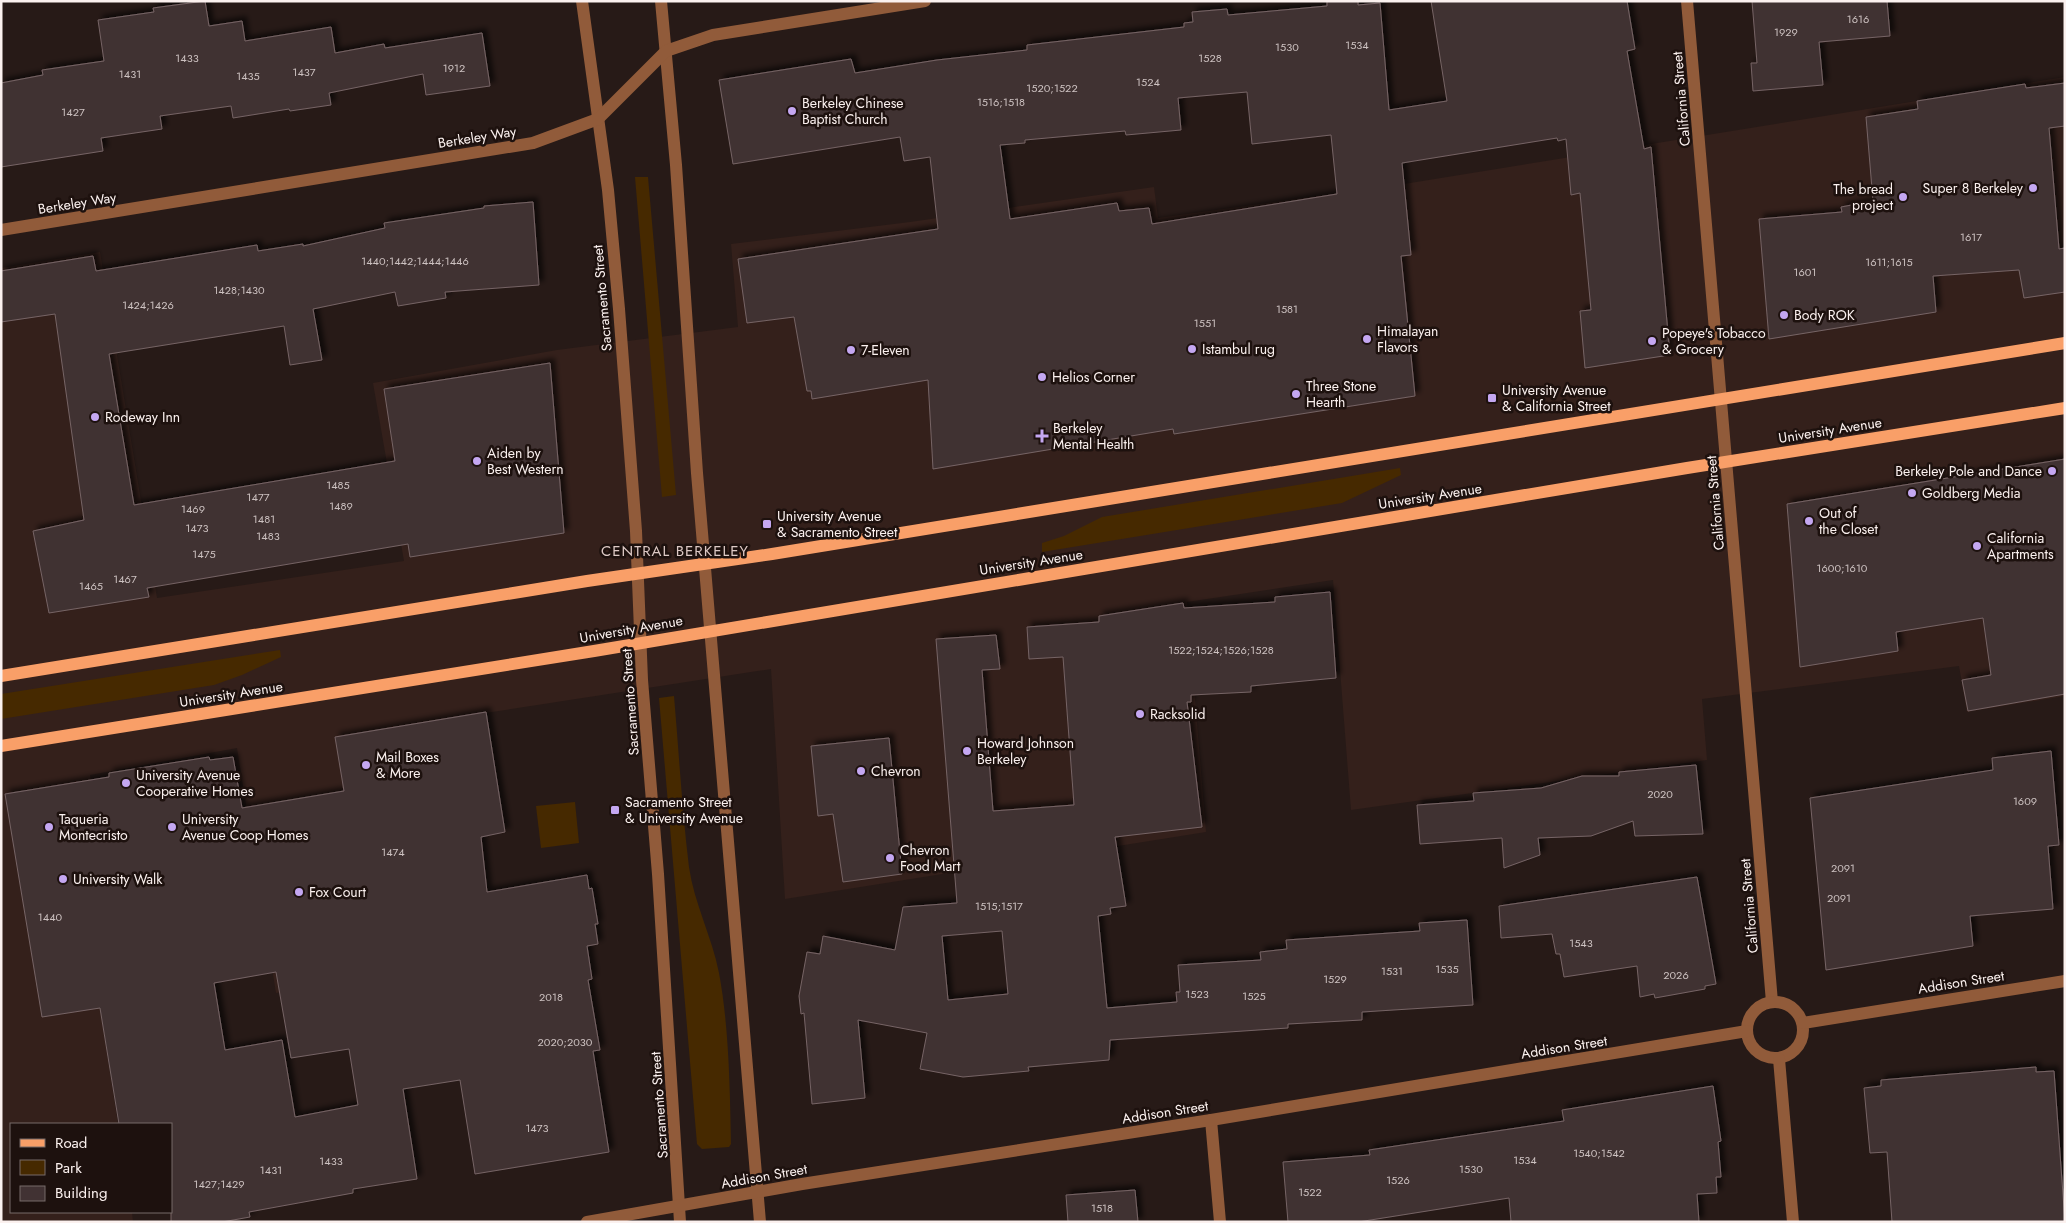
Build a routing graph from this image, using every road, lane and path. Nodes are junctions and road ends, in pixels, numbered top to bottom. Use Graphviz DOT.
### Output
graph roads {
  1 [pos="582,1"];
  2 [pos="661,1"];
  3 [pos="924,1"];
  4 [pos="1687,1"];
  5 [pos="666,50"];
  6 [pos="598,119"];
  7 [pos="1,230"];
  8 [pos="2065,343"];
  9 [pos="1721,399"];
  10 [pos="2065,408"];
  11 [pos="1727,462"];
  12 [pos="706,564"];
  13 [pos="637,574"];
  14 [pos="712,630"];
  15 [pos="640,642"];
  16 [pos="1,676"];
  17 [pos="1,746"];
  18 [pos="2065,981"];
  19 [pos="1772,1002"];
  20 [pos="1803,1023"];
  21 [pos="1747,1031"];
  22 [pos="1779,1059"];
  23 [pos="1211,1120"];
  24 [pos="758,1191"];
  25 [pos="680,1207"];
  26 [pos="587,1222"];
  27 [pos="680,1222"];
  28 [pos="760,1222"];
  29 [pos="1220,1222"];
  30 [pos="1793,1222"];
  1 -- 6 [label="street, Sacramento Street"];
  2 -- 5 [label="street"];
  3 -- 5 [label="street, Berkeley Way"];
  4 -- 9 [label="street, California Street"];
  5 -- 6 [label="street, Berkeley Way"];
  5 -- 12 [label="street"];
  6 -- 7 [label="street, Berkeley Way"];
  6 -- 13 [label="street, Sacramento Street"];
  8 -- 9 [label="main road"];
  9 -- 11 [label="street, California Street"];
  9 -- 12 [label="main road"];
  10 -- 11 [label="main road, University Avenue"];
  11 -- 14 [label="main road, University Avenue"];
  11 -- 19 [label="street, California Street"];
  12 -- 13 [label="main road"];
  12 -- 14 [label="street"];
  13 -- 15 [label="street, Sacramento Street"];
  13 -- 16 [label="main road"];
  14 -- 15 [label="main road, University Avenue"];
  14 -- 24 [label="street"];
  15 -- 17 [label="main road, University Avenue"];
  15 -- 25 [label="street, Sacramento Street"];
  18 -- 20 [label="street, Addison Street"];
  19 -- 20 [label="street"];
  19 -- 21 [label="street"];
  20 -- 22 [label="street"];
  21 -- 22 [label="street"];
  21 -- 23 [label="street, Addison Street"];
  22 -- 30 [label="street"];
  23 -- 24 [label="street, Addison Street"];
  23 -- 29 [label="street"];
  24 -- 25 [label="street, Addison Street"];
  24 -- 28 [label="street"];
  25 -- 26 [label="street, Addison Street"];
  25 -- 27 [label="street, Sacramento Street"];
}
